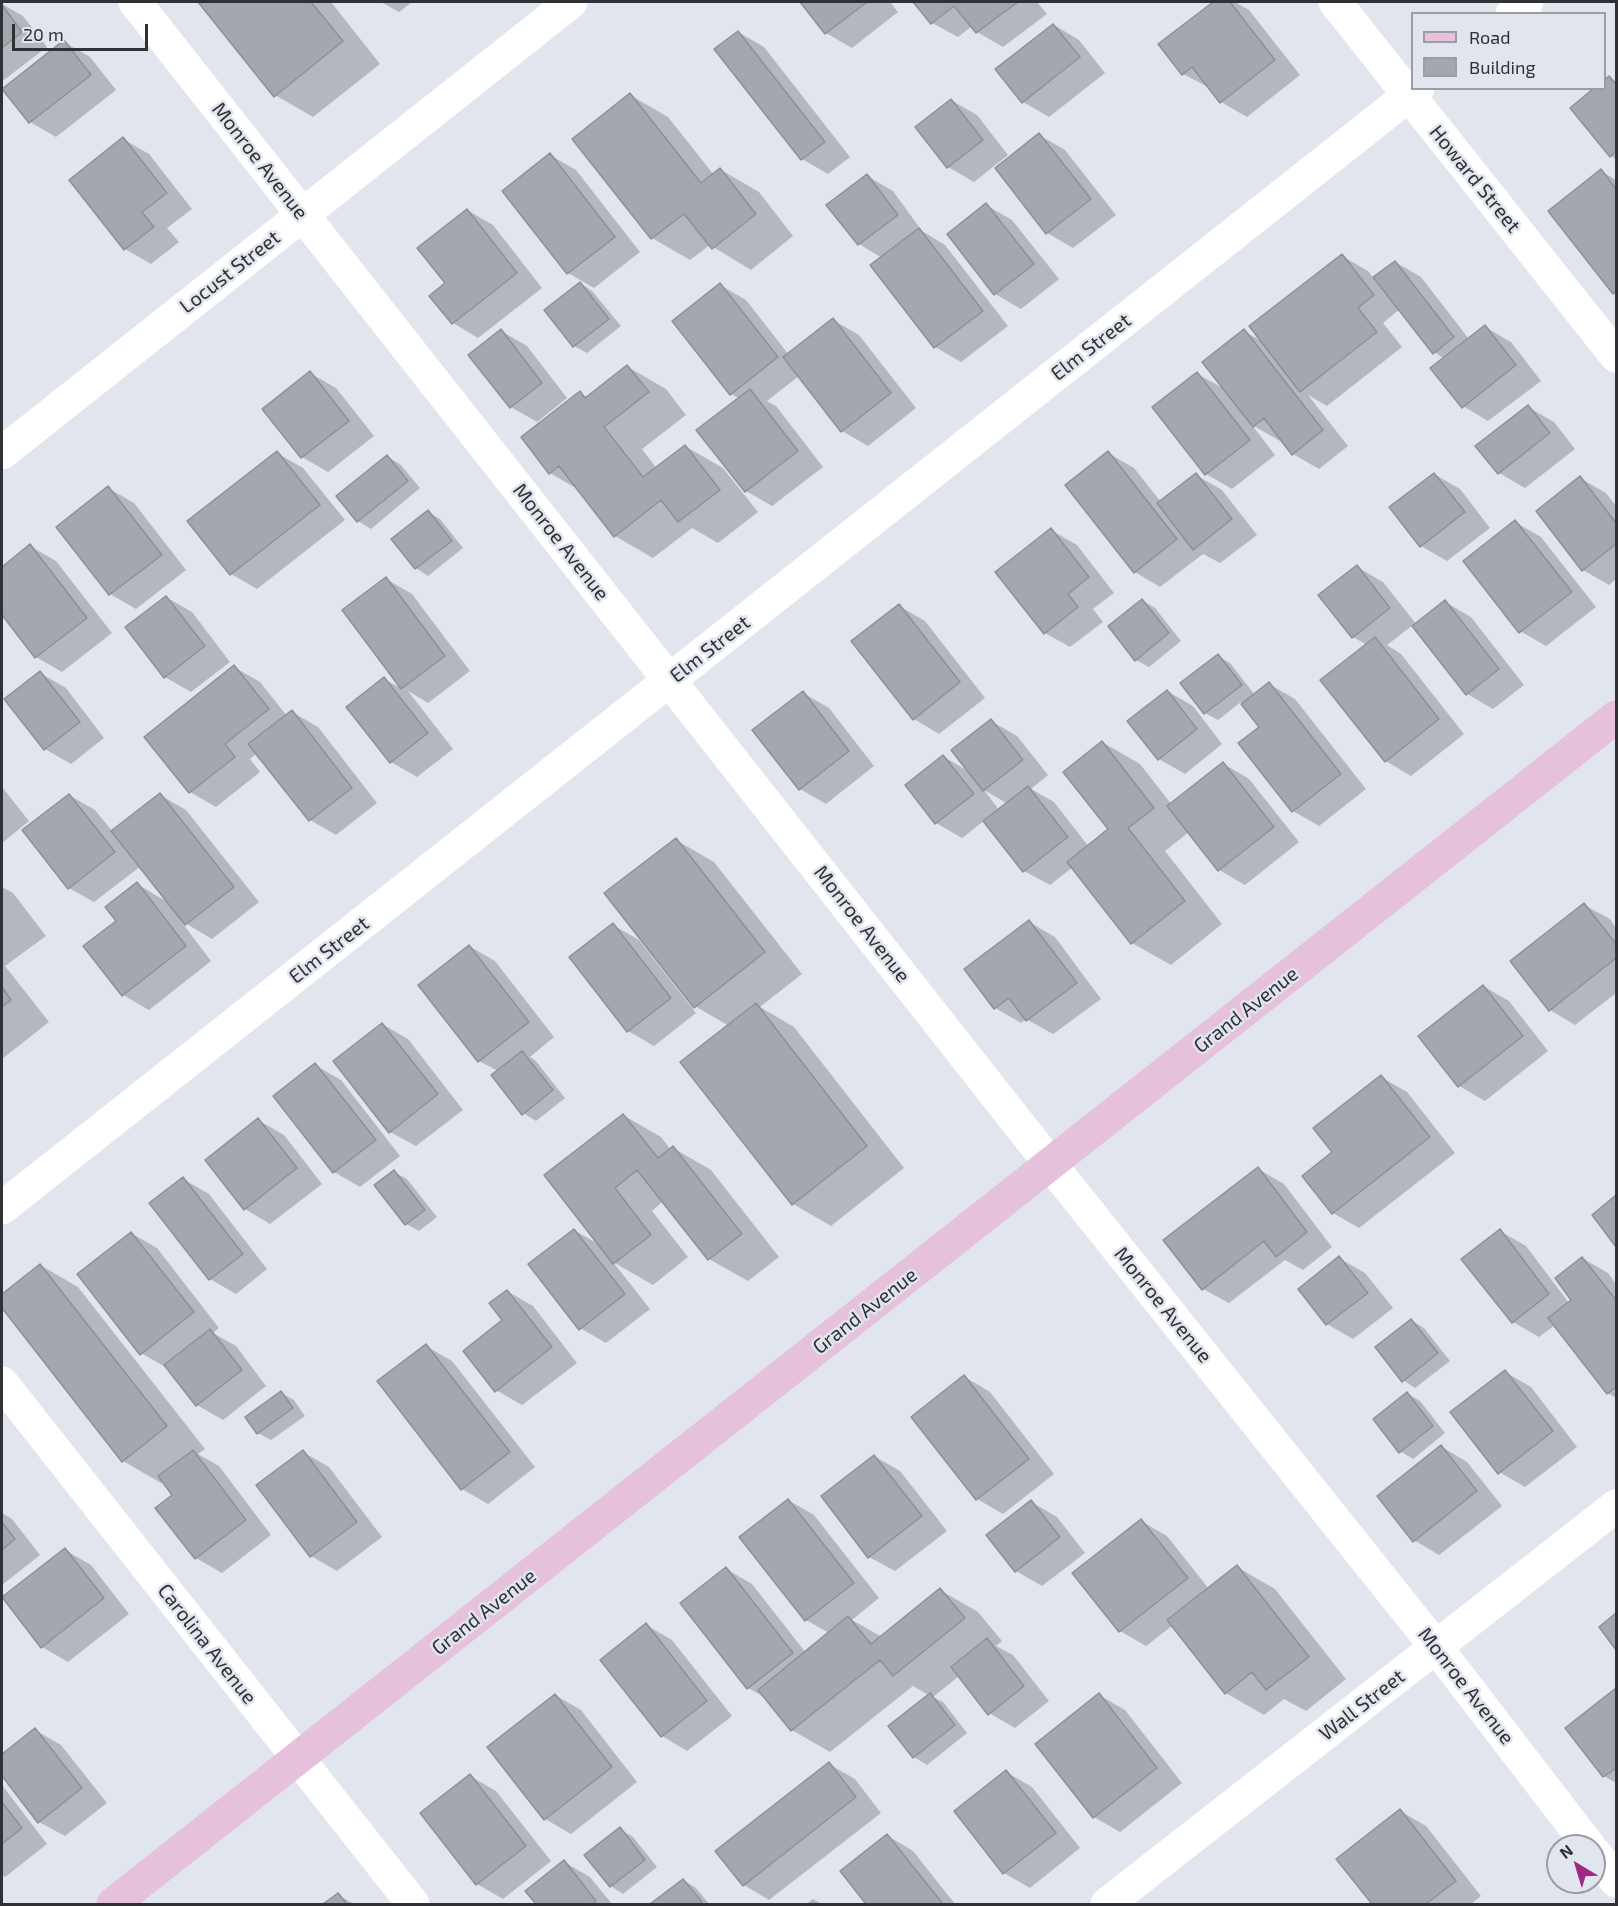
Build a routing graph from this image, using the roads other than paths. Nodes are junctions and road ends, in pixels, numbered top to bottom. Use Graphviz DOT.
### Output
graph roads {
  1 [pos="135,2"];
  2 [pos="571,2"];
  3 [pos="1335,2"];
  4 [pos="1527,2"];
  5 [pos="1514,12"];
  6 [pos="1411,90"];
  7 [pos="1413,92"];
  8 [pos="302,214"];
  9 [pos="1617,356"];
  10 [pos="2,453"];
  11 [pos="671,681"];
  12 [pos="1617,717"];
  13 [pos="1051,1165"];
  14 [pos="2,1208"];
  15 [pos="2,1383"];
  16 [pos="1617,1506"];
  17 [pos="1436,1647"];
  18 [pos="297,1760"];
  19 [pos="1580,1834"];
  20 [pos="1606,1867"];
  21 [pos="1617,1881"];
  22 [pos="113,1905"];
  23 [pos="413,1905"];
  24 [pos="1107,1905"];
  1 -- 8 [label="street, Monroe Avenue"];
  2 -- 8 [label="street, Locust Street"];
  3 -- 6 [label="street, Howard Street"];
  4 -- 5 [label="street"];
  7 -- 9 [label="street, Howard Street"];
  7 -- 11 [label="street, Elm Street"];
  8 -- 10 [label="street, Locust Street"];
  8 -- 11 [label="street, Monroe Avenue"];
  11 -- 13 [label="street, Monroe Avenue"];
  11 -- 14 [label="street, Elm Street"];
  12 -- 13 [label="main road, Grand Avenue"];
  13 -- 17 [label="street, Monroe Avenue"];
  13 -- 18 [label="main road, Grand Avenue"];
  15 -- 18 [label="street, Carolina Avenue"];
  16 -- 17 [label="street, Wall Street"];
  17 -- 19 [label="street, Monroe Avenue"];
  17 -- 24 [label="street, Wall Street"];
  18 -- 22 [label="main road, Grand Avenue"];
  18 -- 23 [label="street, Carolina Avenue"];
  20 -- 21 [label="street"];
}
